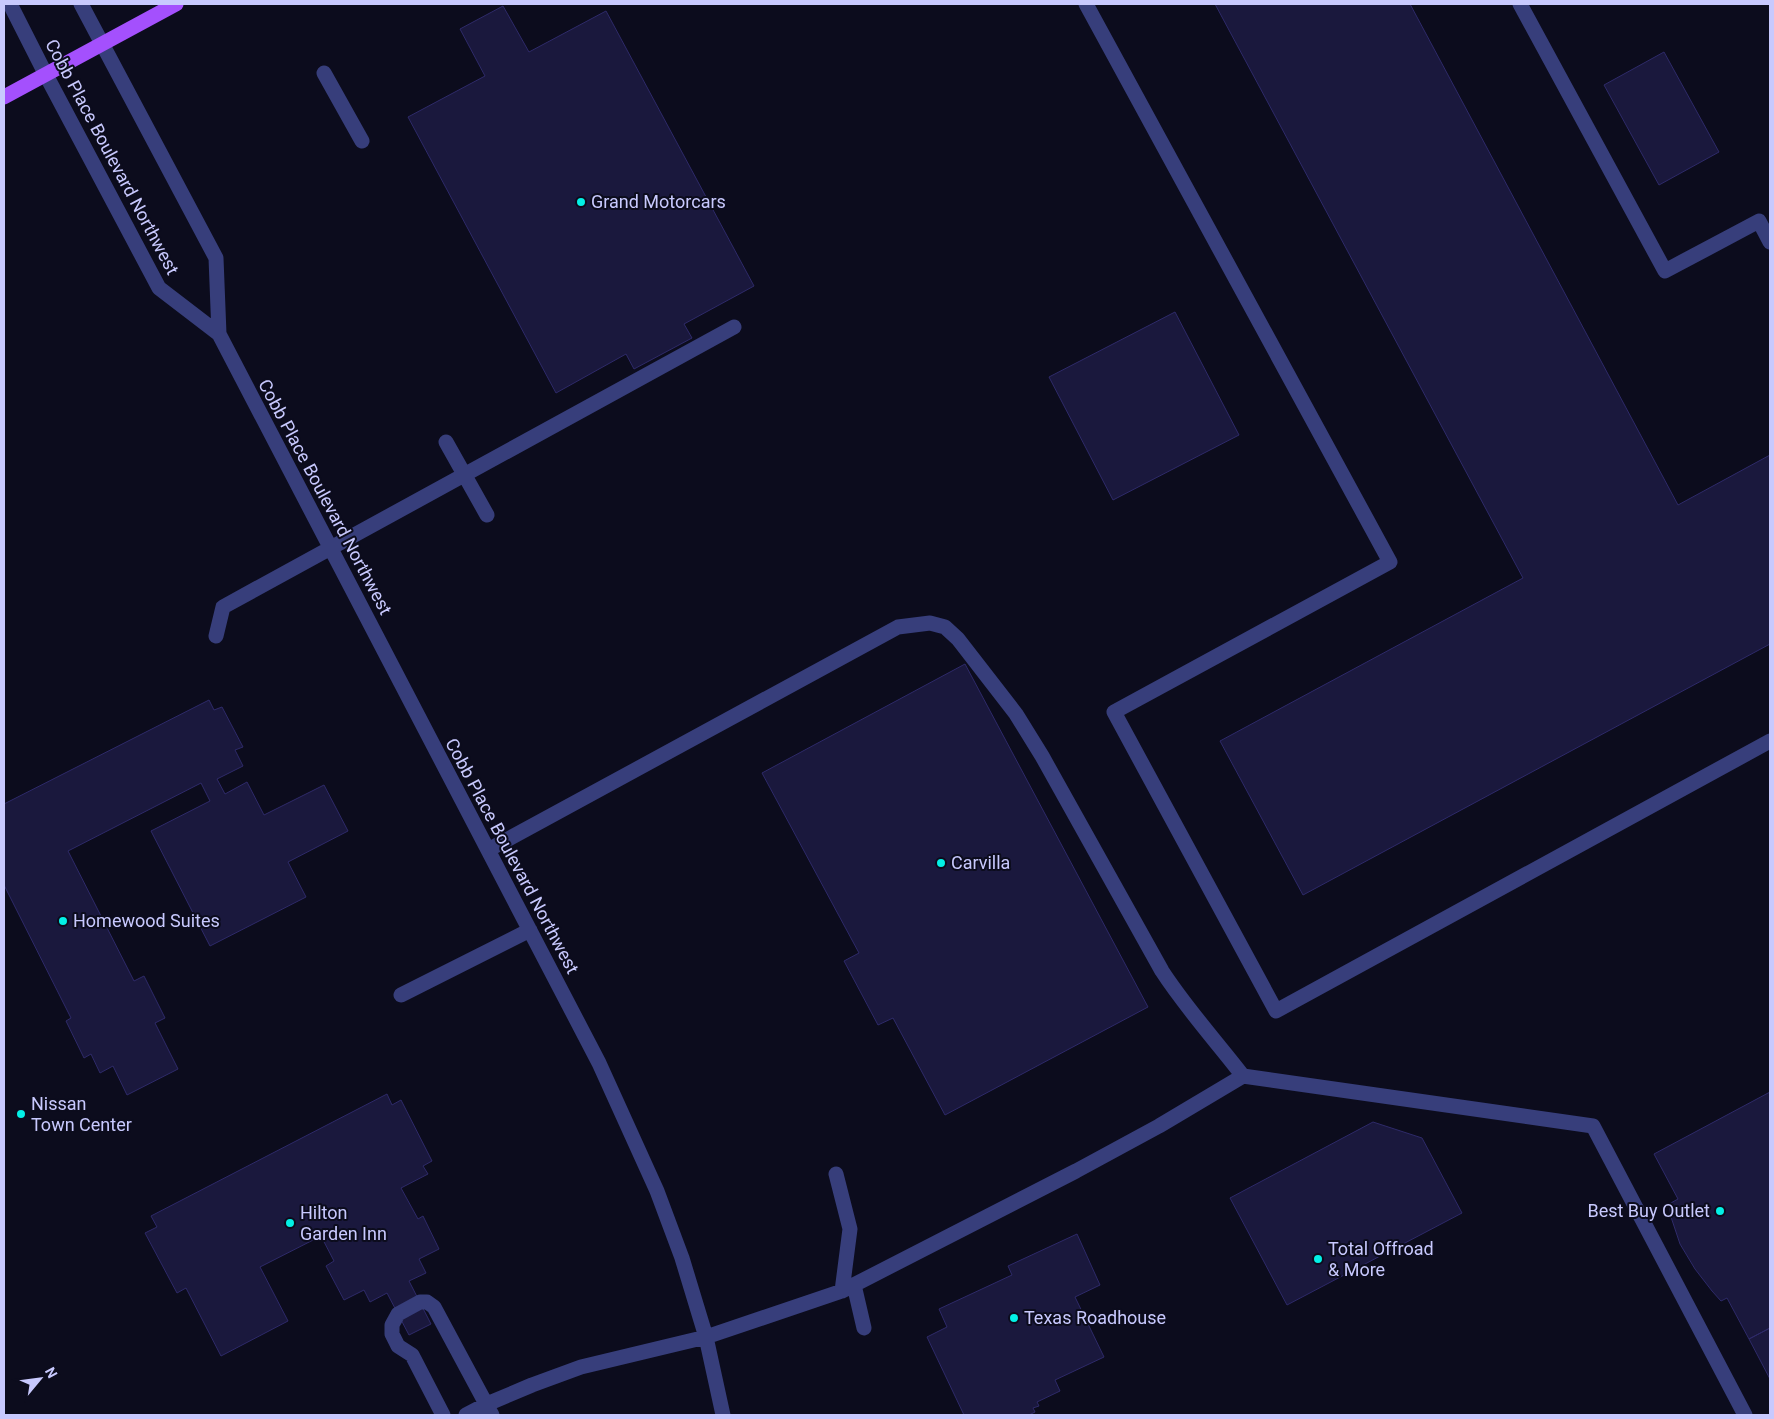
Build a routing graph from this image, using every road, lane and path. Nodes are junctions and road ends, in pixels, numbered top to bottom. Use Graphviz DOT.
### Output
graph roads {
  1 [pos="10,4"];
  2 [pos="81,4"];
  3 [pos="176,4"];
  4 [pos="1086,4"];
  5 [pos="1520,4"];
  6 [pos="102,44"];
  7 [pos="324,73"];
  8 [pos="46,75"];
  9 [pos="4,97"];
  10 [pos="362,141"];
  11 [pos="1770,242"];
  12 [pos="734,327"];
  13 [pos="218,334"];
  14 [pos="446,442"];
  15 [pos="464,474"];
  16 [pos="487,515"];
  17 [pos="331,547"];
  18 [pos="216,636"];
  19 [pos="1770,741"];
  20 [pos="488,850"];
  21 [pos="530,930"];
  22 [pos="401,995"];
  23 [pos="1244,1076"];
  24 [pos="836,1174"];
  25 [pos="848,1288"];
  26 [pos="864,1328"];
  27 [pos="706,1337"];
  28 [pos="489,1410"];
  29 [pos="443,1415"];
  30 [pos="466,1415"];
  31 [pos="723,1415"];
  32 [pos="1745,1415"];
  1 -- 8 [label="street, Cobb Place Boulevard Northwest"];
  2 -- 6 [label="street, Cobb Place Boulevard Northwest"];
  3 -- 6 [label="main road"];
  4 -- 19 [label="street"];
  5 -- 11 [label="street"];
  6 -- 8 [label="main road"];
  6 -- 13 [label="street, Cobb Place Boulevard Northwest"];
  7 -- 10 [label="street"];
  8 -- 9 [label="main road"];
  8 -- 13 [label="street, Cobb Place Boulevard Northwest"];
  12 -- 15 [label="street"];
  13 -- 17 [label="street, Cobb Place Boulevard Northwest"];
  14 -- 15 [label="street"];
  15 -- 16 [label="street"];
  15 -- 17 [label="street"];
  17 -- 18 [label="street"];
  17 -- 20 [label="street, Cobb Place Boulevard Northwest"];
  20 -- 21 [label="street, Cobb Place Boulevard Northwest"];
  20 -- 23 [label="street"];
  21 -- 22 [label="street"];
  21 -- 27 [label="street, Cobb Place Boulevard Northwest"];
  23 -- 25 [label="street"];
  23 -- 32 [label="street"];
  24 -- 25 [label="street"];
  25 -- 26 [label="street"];
  25 -- 27 [label="street"];
  27 -- 28 [label="street"];
  27 -- 31 [label="street, Cobb Place Boulevard Northwest"];
  28 -- 29 [label="street"];
  28 -- 30 [label="street"];
}
